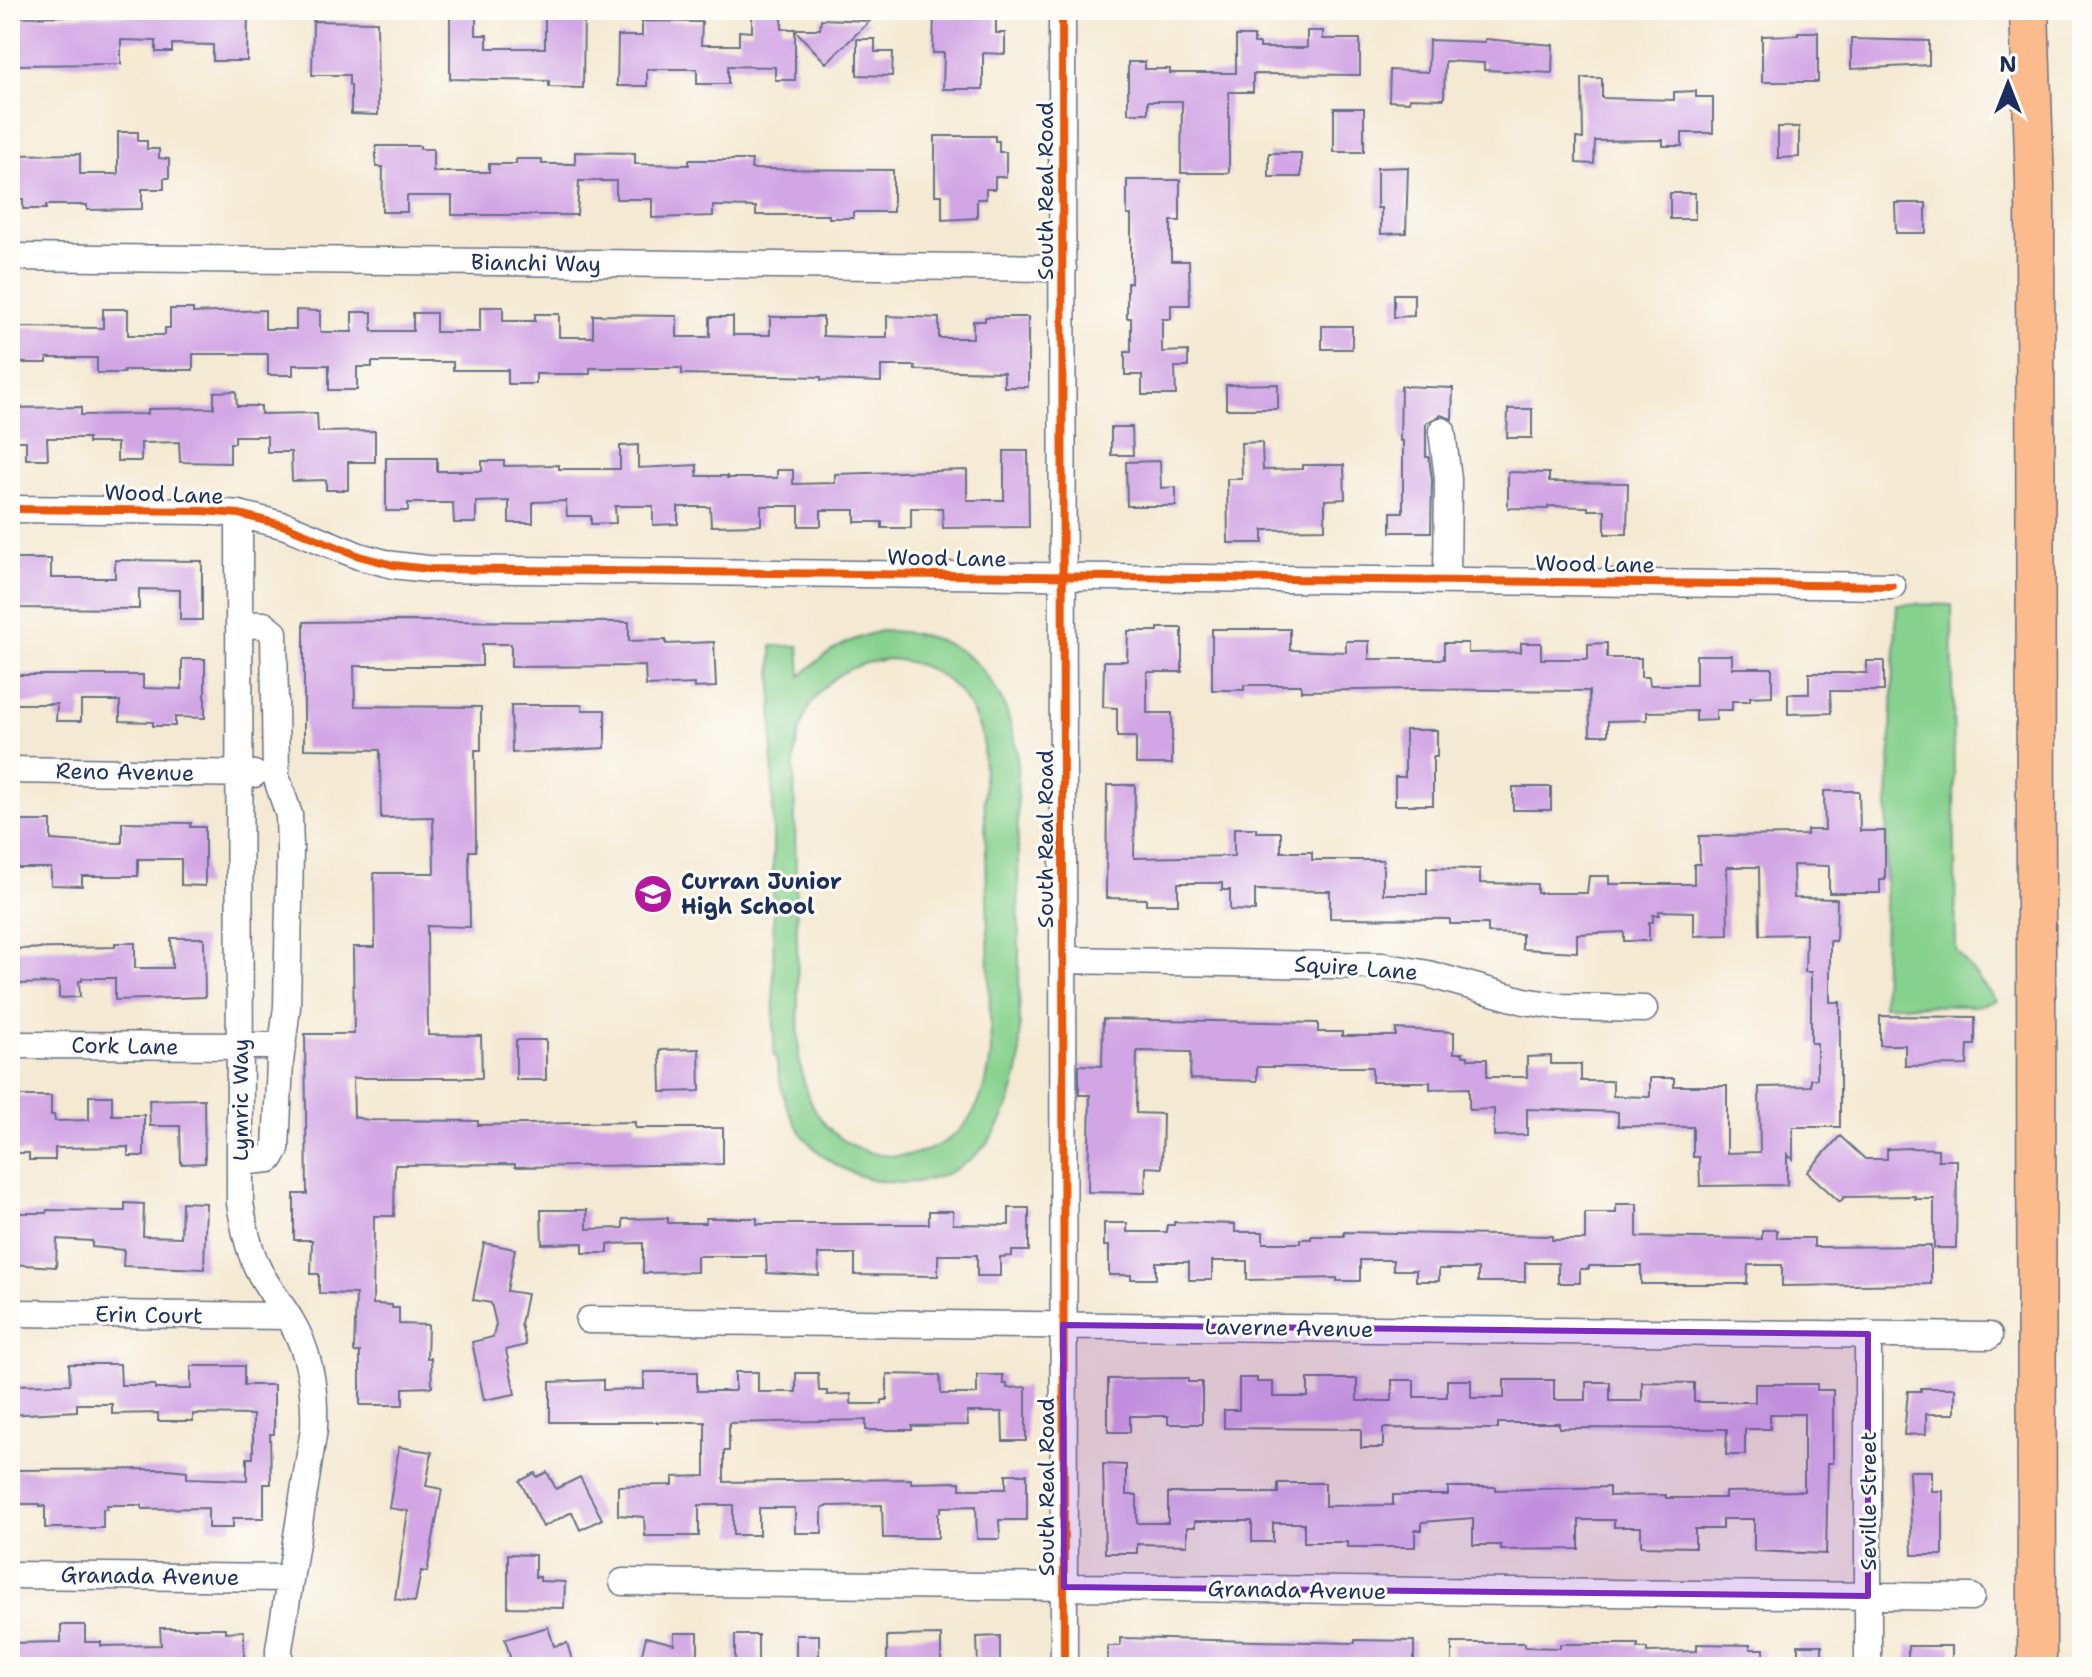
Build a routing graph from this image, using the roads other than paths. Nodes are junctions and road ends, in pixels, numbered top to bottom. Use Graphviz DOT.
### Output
graph roads {
  1 [pos="1062,10"];
  2 [pos="2029,10"];
  3 [pos="10,257"];
  4 [pos="1063,268"];
  5 [pos="1442,431"];
  6 [pos="10,509"];
  7 [pos="239,514"];
  8 [pos="1063,577"];
  9 [pos="1447,580"];
  10 [pos="1892,586"];
  11 [pos="239,624"];
  12 [pos="10,770"];
  13 [pos="239,773"];
  14 [pos="276,776"];
  15 [pos="1063,960"];
  16 [pos="1644,1009"];
  17 [pos="10,1045"];
  18 [pos="283,1046"];
  19 [pos="239,1047"];
  20 [pos="240,1162"];
  21 [pos="10,1313"];
  22 [pos="288,1316"];
  23 [pos="589,1320"];
  24 [pos="1063,1325"];
  25 [pos="1868,1334"];
  26 [pos="1989,1336"];
  27 [pos="10,1575"];
  28 [pos="290,1578"];
  29 [pos="623,1582"];
  30 [pos="2037,1585"];
  31 [pos="1064,1587"];
  32 [pos="1868,1596"];
  33 [pos="1971,1597"];
  34 [pos="279,1667"];
  35 [pos="1064,1667"];
  36 [pos="1868,1667"];
  37 [pos="2020,1667"];
  38 [pos="2037,1667"];
  1 -- 4 [label="street, South Real Road"];
  2 -- 30 [label="highway"];
  3 -- 4 [label="street, Bianchi Way"];
  4 -- 8 [label="street, South Real Road"];
  5 -- 9 [label="street"];
  6 -- 7 [label="street, Wood Lane"];
  7 -- 8 [label="street, Wood Lane"];
  7 -- 11 [label="street, Lymric Way"];
  8 -- 9 [label="street, Wood Lane"];
  8 -- 15 [label="street, South Real Road"];
  9 -- 10 [label="street, Wood Lane"];
  11 -- 13 [label="street, Lymric Way"];
  11 -- 14 [label="street"];
  12 -- 13 [label="street, Reno Avenue"];
  13 -- 14 [label="street, Reno Avenue"];
  13 -- 19 [label="street, Lymric Way"];
  14 -- 18 [label="street"];
  15 -- 16 [label="street, Squire Lane"];
  15 -- 24 [label="street, South Real Road"];
  17 -- 19 [label="street, Cork Lane"];
  18 -- 19 [label="street, Cork Lane"];
  18 -- 20 [label="street"];
  19 -- 20 [label="street, Lymric Way"];
  20 -- 22 [label="street, Lymric Way"];
  21 -- 22 [label="street, Erin Court"];
  22 -- 28 [label="street, Lymric Way"];
  23 -- 24 [label="street, Laverne Avenue"];
  24 -- 25 [label="street, Laverne Avenue"];
  24 -- 31 [label="street, South Real Road"];
  25 -- 26 [label="street, Laverne Avenue"];
  25 -- 32 [label="street, Seville Street"];
  27 -- 28 [label="street, Granada Avenue"];
  28 -- 34 [label="street, Lymric Way"];
  29 -- 31 [label="street, Granada Avenue"];
  30 -- 37 [label="highway"];
  30 -- 38 [label="highway"];
  31 -- 32 [label="street, Granada Avenue"];
  31 -- 35 [label="street, South Real Road"];
  32 -- 33 [label="street, Granada Avenue"];
  32 -- 36 [label="street, Seville Street"];
}
